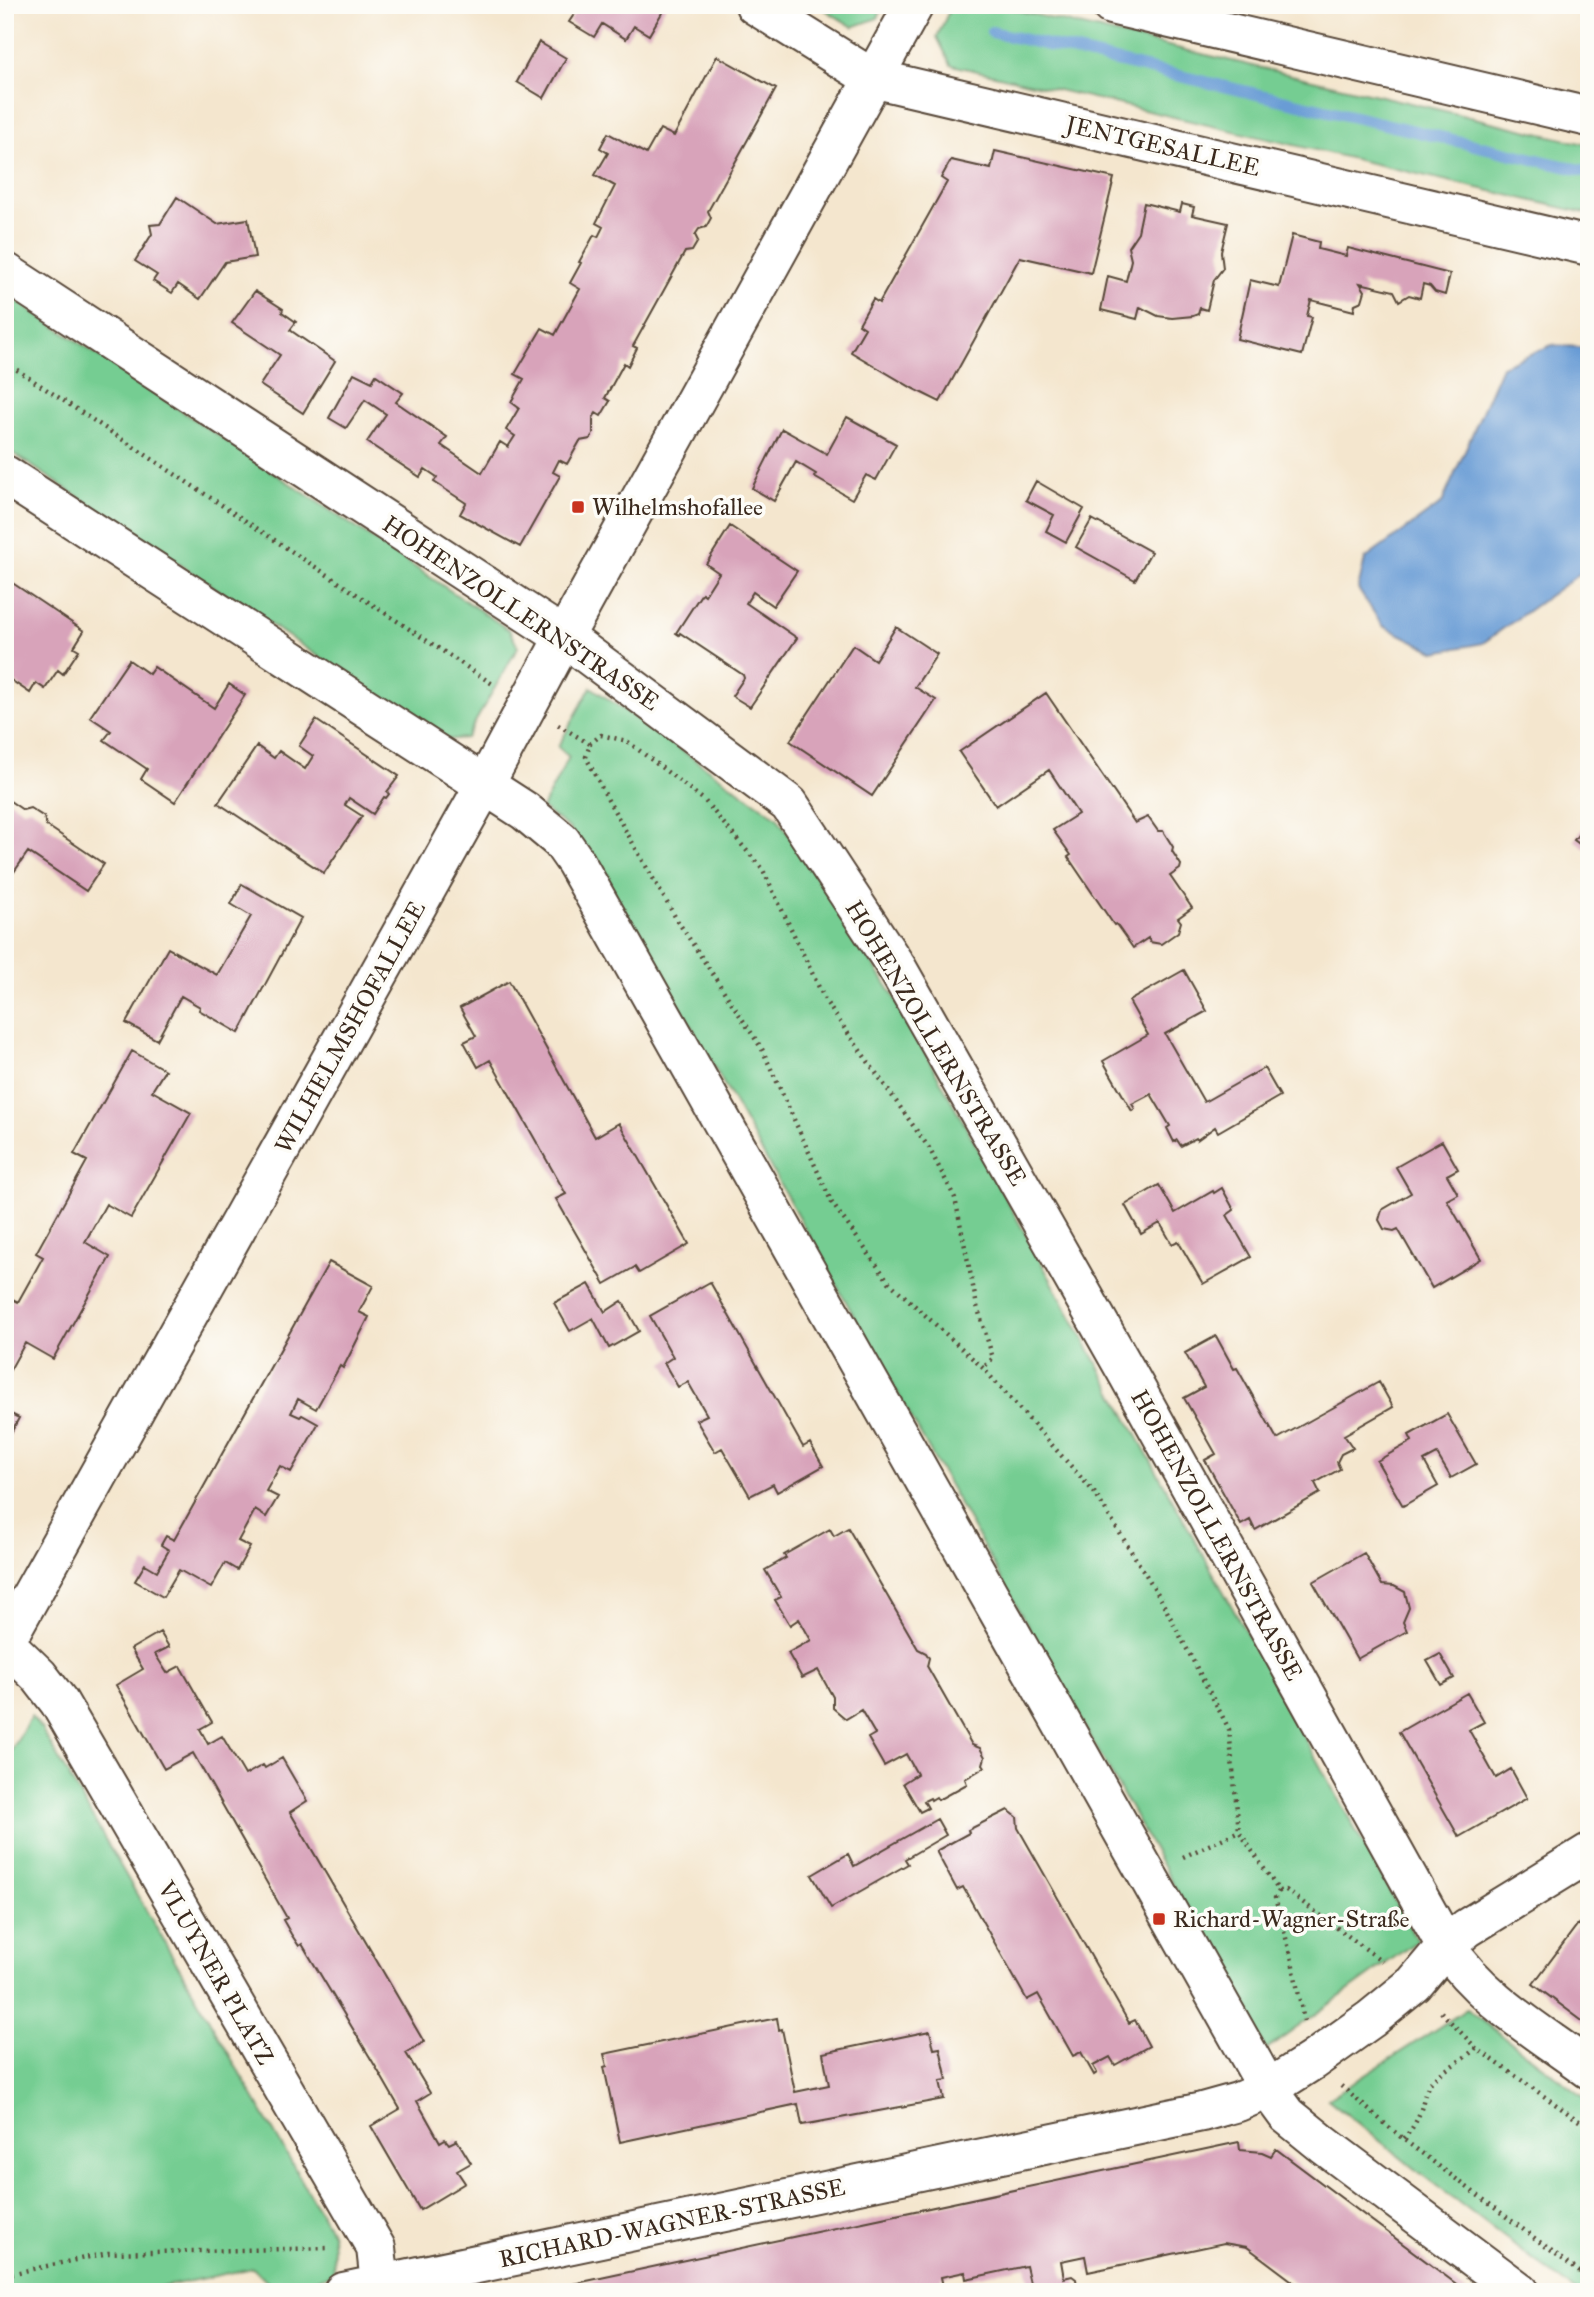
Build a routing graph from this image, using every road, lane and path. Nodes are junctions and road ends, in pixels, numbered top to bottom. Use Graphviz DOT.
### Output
graph roads {
  1 [pos="755,5"];
  2 [pos="914,5"];
  3 [pos="1111,5"];
  4 [pos="872,78"];
  5 [pos="1589,117"];
  6 [pos="1589,246"];
  7 [pos="5,272"];
  8 [pos="5,362"];
  9 [pos="5,475"];
  10 [pos="564,636"];
  11 [pos="527,707"];
  12 [pos="590,744"];
  13 [pos="484,786"];
  14 [pos="983,1368"];
  15 [pos="5,1643"];
  16 [pos="1239,1831"];
  17 [pos="1589,1853"];
  18 [pos="1147,1876"];
  19 [pos="1446,1946"];
  20 [pos="1476,2048"];
  21 [pos="1312,2061"];
  22 [pos="1589,2069"];
  23 [pos="1268,2090"];
  24 [pos="1403,2139"];
  25 [pos="382,2274"];
  26 [pos="5,2275"];
  27 [pos="1589,2279"];
  28 [pos="343,2292"];
  29 [pos="1520,2292"];
  1 -- 4 [label="street, JENTGESALLEE"];
  2 -- 4 [label="street, WILHELMSHOFALLEE"];
  3 -- 5 [label="street"];
  4 -- 6 [label="street, JENTGESALLEE"];
  4 -- 10 [label="street, WILHELMSHOFALLEE"];
  7 -- 10 [label="street, HOHENZOLLERNSTRASSE"];
  8 -- 11 [label="path"];
  9 -- 13 [label="street"];
  10 -- 11 [label="street, WILHELMSHOFALLEE"];
  10 -- 19 [label="street, HOHENZOLLERNSTRASSE"];
  11 -- 12 [label="path"];
  11 -- 13 [label="street, WILHELMSHOFALLEE"];
  12 -- 14 [label="path"];
  12 -- 14 [label="path"];
  13 -- 15 [label="street, WILHELMSHOFALLEE"];
  13 -- 18 [label="street"];
  14 -- 16 [label="path"];
  15 -- 25 [label="street, VLUYNER PLATZ"];
  16 -- 18 [label="path"];
  16 -- 21 [label="path"];
  17 -- 19 [label="street, RICHARD-WAGNER-STRASSE"];
  18 -- 23 [label="street"];
  19 -- 21 [label="street, RICHARD-WAGNER-STRASSE"];
  19 -- 22 [label="street, HOHENZOLLERNSTRASSE"];
  20 -- 24 [label="path"];
  21 -- 23 [label="street, RICHARD-WAGNER-STRASSE"];
  21 -- 24 [label="path"];
  23 -- 25 [label="street, RICHARD-WAGNER-STRASSE"];
  23 -- 29 [label="street"];
  24 -- 27 [label="path"];
  25 -- 26 [label="path"];
  25 -- 28 [label="street"];
}
